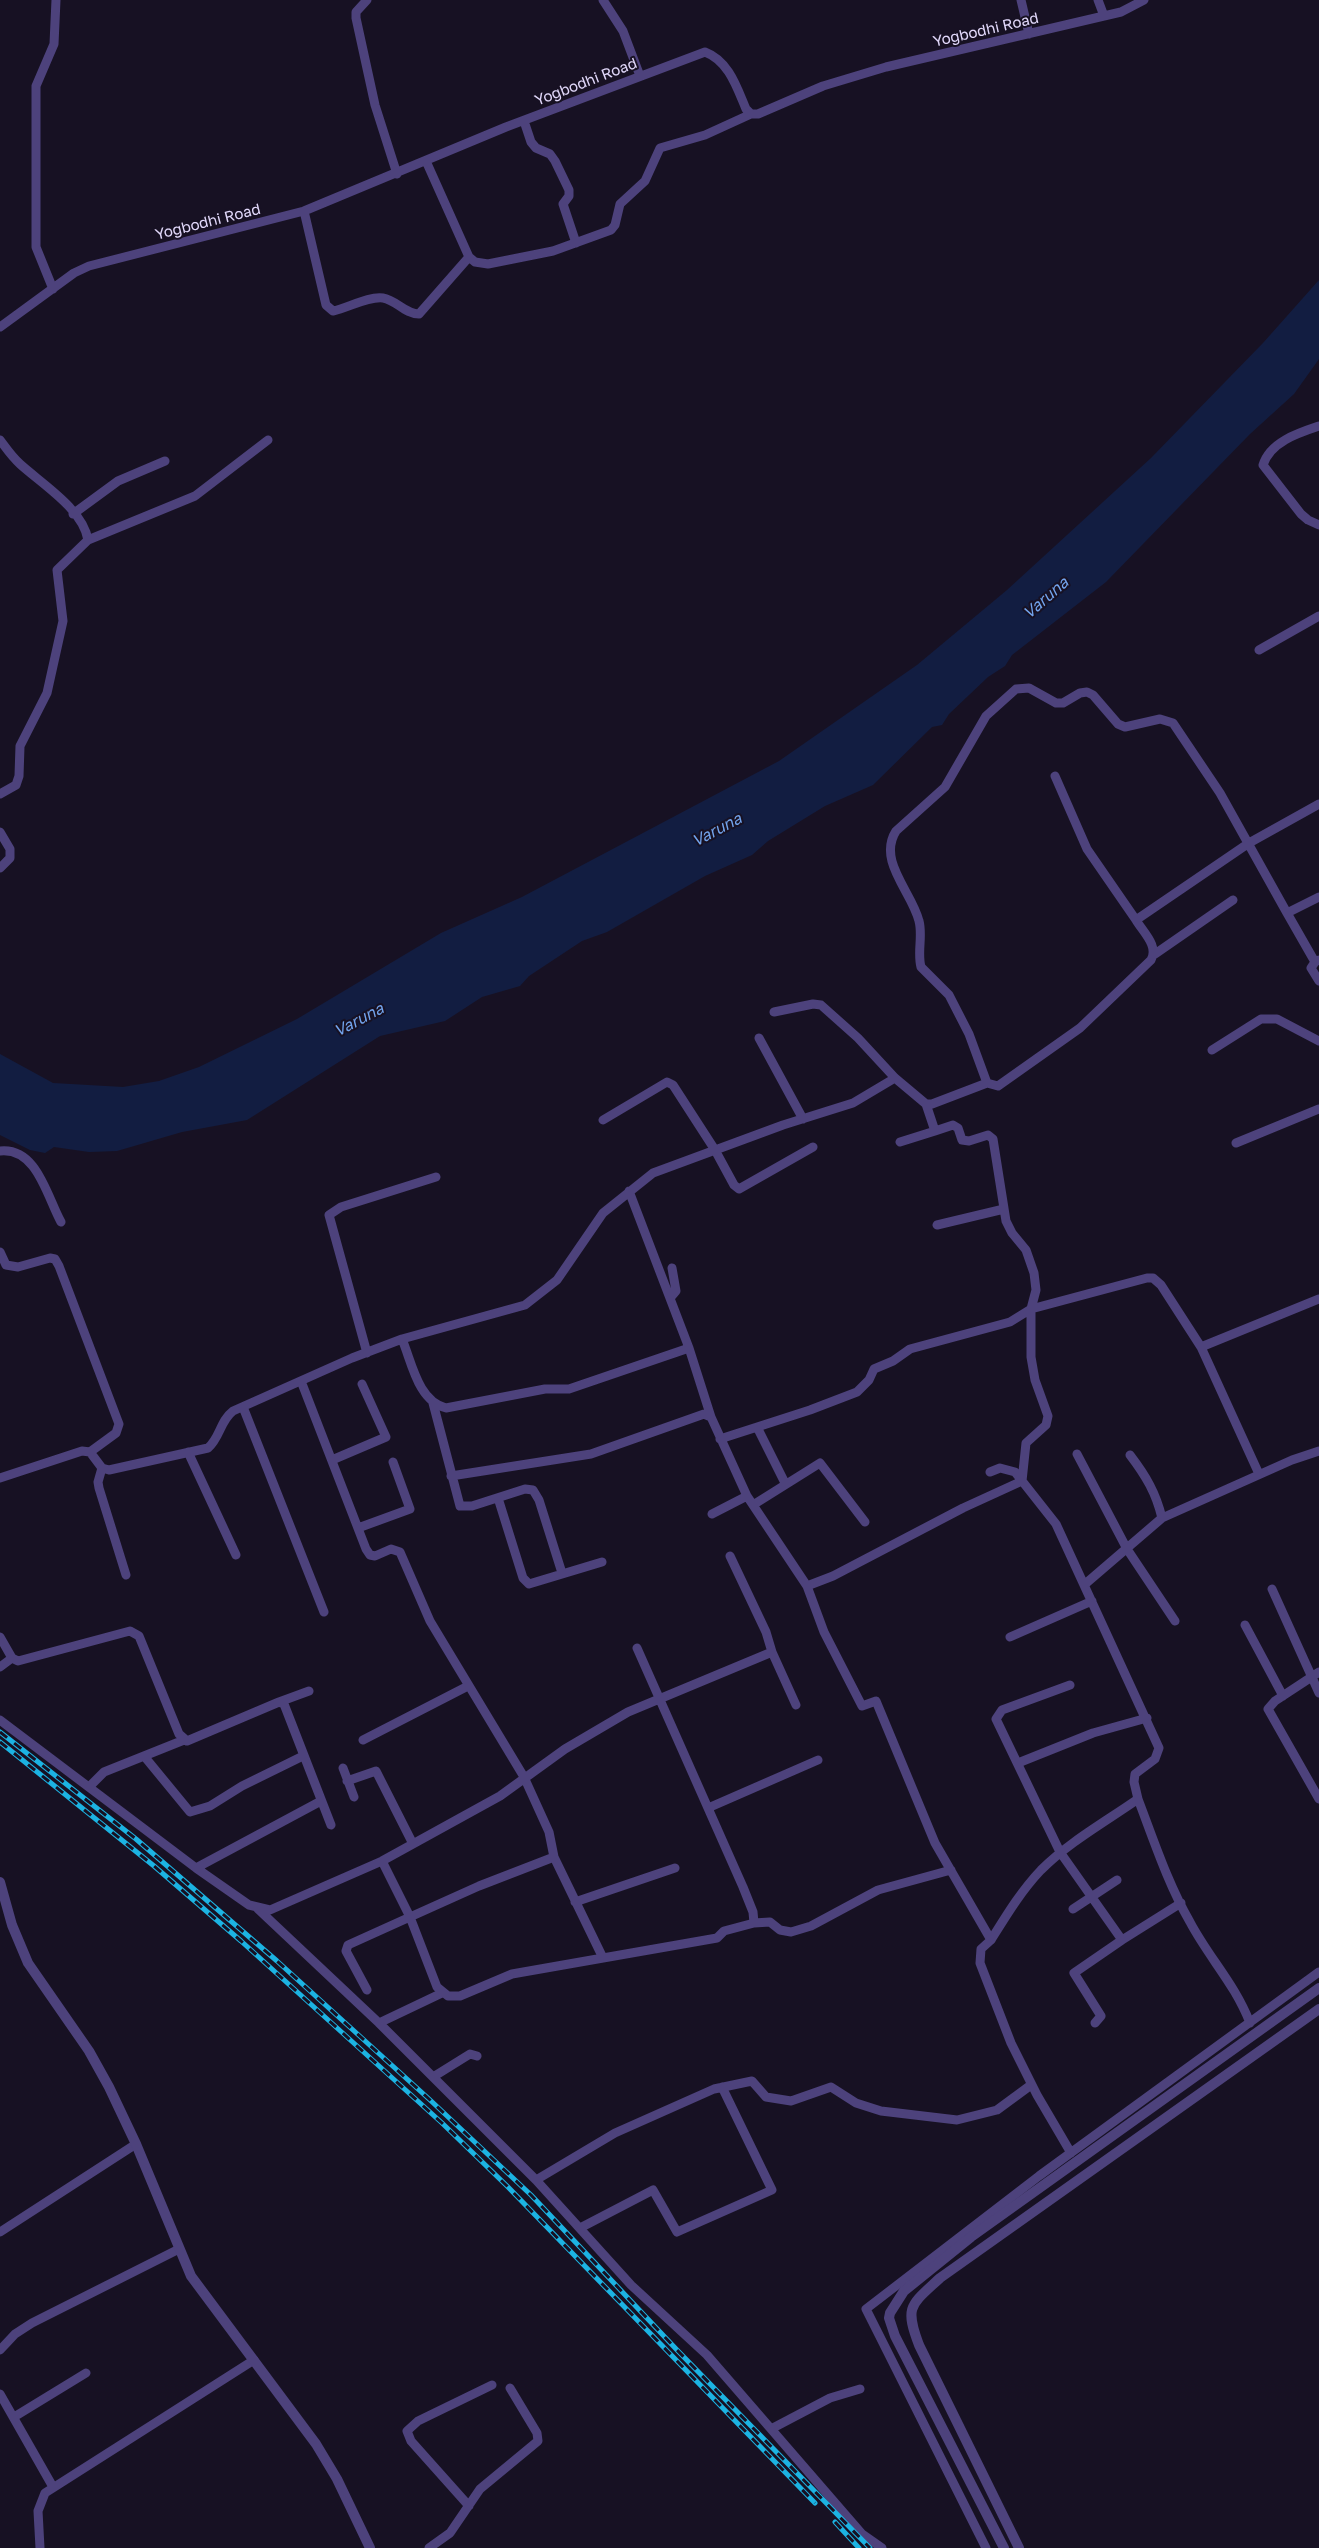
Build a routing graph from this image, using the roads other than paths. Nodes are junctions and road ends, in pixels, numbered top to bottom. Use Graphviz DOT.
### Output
graph roads {
  1 [pos="56,0"];
  2 [pos="367,0"];
  3 [pos="603,0"];
  4 [pos="1022,0"];
  5 [pos="1098,0"];
  6 [pos="1144,0"];
  7 [pos="1104,16"];
  8 [pos="1030,34"];
  9 [pos="640,76"];
  10 [pos="751,114"];
  11 [pos="524,120"];
  12 [pos="426,161"];
  13 [pos="397,174"];
  14 [pos="304,211"];
  15 [pos="576,244"];
  16 [pos="469,257"];
  17 [pos="53,289"];
  18 [pos="0,327"];
  19 [pos="1319,426"];
  20 [pos="0,440"];
  21 [pos="268,440"];
  22 [pos="165,461"];
  23 [pos="73,514"];
  24 [pos="1319,525"];
  25 [pos="88,540"];
  26 [pos="1319,616"];
  27 [pos="1259,650"];
  28 [pos="1055,776"];
  29 [pos="0,794"];
  30 [pos="1319,804"];
  31 [pos="0,832"];
  32 [pos="1249,843"];
  33 [pos="0,868"];
  34 [pos="1319,897"];
  35 [pos="1233,900"];
  36 [pos="1287,913"];
  37 [pos="1136,920"];
  38 [pos="1155,954"];
  39 [pos="1317,961"];
  40 [pos="1319,981"];
  41 [pos="774,1012"];
  42 [pos="759,1038"];
  43 [pos="1319,1041"];
  44 [pos="1212,1050"];
  45 [pos="895,1078"];
  46 [pos="988,1083"];
  47 [pos="926,1104"];
  48 [pos="1319,1109"];
  49 [pos="803,1119"];
  50 [pos="603,1120"];
  51 [pos="935,1131"];
  52 [pos="900,1142"];
  53 [pos="1236,1143"];
  54 [pos="813,1147"];
  55 [pos="715,1150"];
  56 [pos="0,1151"];
  57 [pos="436,1177"];
  58 [pos="629,1192"];
  59 [pos="1004,1209"];
  60 [pos="61,1222"];
  61 [pos="937,1225"];
  62 [pos="0,1252"];
  63 [pos="672,1268"];
  64 [pos="670,1298"];
  65 [pos="1319,1299"];
  66 [pos="1031,1308"];
  67 [pos="402,1339"];
  68 [pos="1201,1346"];
  69 [pos="689,1348"];
  70 [pos="368,1353"];
  71 [pos="301,1381"];
  72 [pos="362,1384"];
  73 [pos="433,1403"];
  74 [pos="243,1407"];
  75 [pos="711,1417"];
  76 [pos="758,1427"];
  77 [pos="720,1439"];
  78 [pos="1319,1450"];
  79 [pos="90,1452"];
  80 [pos="188,1452"];
  81 [pos="1077,1454"];
  82 [pos="1130,1456"];
  83 [pos="332,1460"];
  84 [pos="393,1462"];
  85 [pos="102,1468"];
  86 [pos="990,1472"];
  87 [pos="1259,1474"];
  88 [pos="451,1476"];
  89 [pos="0,1478"];
  90 [pos="1022,1481"];
  91 [pos="785,1483"];
  92 [pos="747,1496"];
  93 [pos="498,1498"];
  94 [pos="753,1505"];
  95 [pos="712,1514"];
  96 [pos="1162,1518"];
  97 [pos="866,1522"];
  98 [pos="358,1528"];
  99 [pos="1127,1549"];
  100 [pos="236,1555"];
  101 [pos="730,1556"];
  102 [pos="602,1562"];
  103 [pos="562,1573"];
  104 [pos="126,1575"];
  105 [pos="1084,1585"];
  106 [pos="807,1586"];
  107 [pos="1272,1589"];
  108 [pos="1092,1601"];
  109 [pos="324,1612"];
  110 [pos="1175,1621"];
  111 [pos="1245,1625"];
  112 [pos="0,1637"];
  113 [pos="1010,1637"];
  114 [pos="637,1648"];
  115 [pos="772,1652"];
  116 [pos="12,1658"];
  117 [pos="0,1667"];
  118 [pos="1319,1672"];
  119 [pos="1310,1677"];
  120 [pos="1070,1685"];
  121 [pos="468,1686"];
  122 [pos="309,1691"];
  123 [pos="1319,1693"];
  124 [pos="1283,1696"];
  125 [pos="660,1700"];
  126 [pos="279,1702"];
  127 [pos="796,1705"];
  128 [pos="1147,1718"];
  129 [pos="0,1720"];
  130 [pos="184,1740"];
  131 [pos="363,1740"];
  132 [pos="144,1756"];
  133 [pos="303,1756"];
  134 [pos="818,1760"];
  135 [pos="1018,1763"];
  136 [pos="343,1768"];
  137 [pos="524,1777"];
  138 [pos="347,1782"];
  139 [pos="90,1786"];
  140 [pos="354,1797"];
  141 [pos="1319,1799"];
  142 [pos="1138,1800"];
  143 [pos="321,1801"];
  144 [pos="708,1808"];
  145 [pos="331,1825"];
  146 [pos="413,1844"];
  147 [pos="1060,1852"];
  148 [pos="554,1857"];
  149 [pos="382,1862"];
  150 [pos="196,1868"];
  151 [pos="674,1868"];
  152 [pos="951,1870"];
  153 [pos="1117,1880"];
  154 [pos="0,1882"];
  155 [pos="1091,1898"];
  156 [pos="575,1902"];
  157 [pos="1181,1903"];
  158 [pos="257,1908"];
  159 [pos="1073,1909"];
  160 [pos="410,1917"];
  161 [pos="754,1924"];
  162 [pos="992,1940"];
  163 [pos="1122,1940"];
  164 [pos="602,1958"];
  165 [pos="1319,1972"];
  166 [pos="1319,1988"];
  167 [pos="367,1990"];
  168 [pos="442,1993"];
  169 [pos="1319,2009"];
  170 [pos="379,2023"];
  171 [pos="1094,2023"];
  172 [pos="1250,2023"];
  173 [pos="477,2056"];
  174 [pos="433,2077"];
  175 [pos="1031,2085"];
  176 [pos="722,2087"];
  177 [pos="136,2144"];
  178 [pos="1071,2153"];
  179 [pos="536,2180"];
  180 [pos="580,2228"];
  181 [pos="0,2232"];
  182 [pos="179,2249"];
  183 [pos="0,2350"];
  184 [pos="254,2360"];
  185 [pos="86,2373"];
  186 [pos="492,2385"];
  187 [pos="510,2388"];
  188 [pos="860,2389"];
  189 [pos="0,2394"];
  190 [pos="14,2417"];
  191 [pos="771,2429"];
  192 [pos="53,2486"];
  193 [pos="469,2506"];
  194 [pos="40,2548"];
  195 [pos="370,2548"];
  196 [pos="429,2548"];
  197 [pos="882,2548"];
  198 [pos="986,2548"];
  199 [pos="1004,2548"];
  200 [pos="1019,2548"];
  1 -- 17 [label="street"];
  2 -- 13 [label="street"];
  3 -- 9 [label="street"];
  4 -- 8 [label="street"];
  5 -- 7 [label="street"];
  6 -- 7 [label="street, Yogbodhi Road"];
  7 -- 8 [label="street, Yogbodhi Road"];
  8 -- 10 [label="street, Yogbodhi Road"];
  9 -- 10 [label="street, Yogbodhi Road"];
  9 -- 11 [label="street, Yogbodhi Road"];
  10 -- 15 [label="street"];
  11 -- 12 [label="street, Yogbodhi Road"];
  11 -- 15 [label="street"];
  12 -- 13 [label="street, Yogbodhi Road"];
  12 -- 16 [label="street"];
  13 -- 14 [label="street, Yogbodhi Road"];
  14 -- 16 [label="street"];
  14 -- 17 [label="street, Yogbodhi Road"];
  15 -- 16 [label="street"];
  17 -- 18 [label="street, Yogbodhi Road"];
  19 -- 24 [label="street"];
  20 -- 23 [label="street"];
  21 -- 25 [label="street"];
  22 -- 23 [label="street"];
  23 -- 25 [label="street"];
  25 -- 29 [label="street"];
  26 -- 27 [label="street"];
  28 -- 37 [label="street"];
  30 -- 32 [label="street"];
  31 -- 33 [label="street"];
  32 -- 36 [label="street"];
  32 -- 37 [label="street"];
  32 -- 46 [label="street"];
  34 -- 36 [label="street"];
  35 -- 38 [label="street"];
  36 -- 39 [label="street"];
  37 -- 38 [label="street"];
  38 -- 46 [label="street"];
  39 -- 40 [label="street"];
  41 -- 45 [label="street"];
  42 -- 49 [label="street"];
  43 -- 44 [label="street"];
  45 -- 47 [label="street"];
  45 -- 49 [label="street"];
  46 -- 47 [label="street"];
  47 -- 51 [label="street"];
  48 -- 53 [label="street"];
  49 -- 55 [label="street"];
  50 -- 55 [label="street"];
  51 -- 52 [label="street"];
  51 -- 59 [label="street"];
  54 -- 55 [label="street"];
  55 -- 58 [label="street"];
  56 -- 60 [label="street"];
  57 -- 70 [label="street"];
  58 -- 64 [label="street"];
  58 -- 67 [label="street"];
  59 -- 61 [label="street"];
  59 -- 66 [label="street"];
  62 -- 79 [label="street"];
  63 -- 64 [label="street"];
  64 -- 69 [label="street"];
  65 -- 68 [label="street"];
  66 -- 68 [label="street"];
  66 -- 76 [label="street"];
  66 -- 90 [label="street"];
  67 -- 70 [label="street"];
  67 -- 73 [label="street"];
  68 -- 87 [label="street"];
  69 -- 73 [label="street"];
  69 -- 75 [label="street"];
  70 -- 71 [label="street"];
  71 -- 74 [label="street"];
  71 -- 83 [label="street"];
  72 -- 83 [label="street"];
  73 -- 88 [label="street"];
  74 -- 80 [label="street"];
  74 -- 109 [label="street"];
  75 -- 77 [label="street"];
  75 -- 88 [label="street"];
  76 -- 77 [label="street"];
  76 -- 91 [label="street"];
  77 -- 92 [label="street"];
  78 -- 87 [label="street"];
  79 -- 85 [label="street"];
  79 -- 89 [label="street"];
  80 -- 85 [label="street"];
  80 -- 100 [label="street"];
  81 -- 99 [label="street"];
  82 -- 96 [label="street"];
  83 -- 98 [label="street"];
  84 -- 98 [label="street"];
  85 -- 104 [label="street"];
  86 -- 90 [label="street"];
  87 -- 96 [label="street"];
  88 -- 93 [label="street"];
  90 -- 105 [label="street"];
  90 -- 106 [label="street"];
  91 -- 94 [label="street"];
  91 -- 97 [label="street"];
  92 -- 94 [label="street"];
  92 -- 95 [label="street"];
  93 -- 103 [label="street"];
  93 -- 103 [label="street"];
  94 -- 106 [label="street"];
  96 -- 99 [label="street"];
  98 -- 121 [label="street"];
  99 -- 105 [label="street"];
  99 -- 110 [label="street"];
  101 -- 115 [label="street"];
  102 -- 103 [label="street"];
  105 -- 108 [label="street"];
  106 -- 152 [label="street"];
  107 -- 119 [label="street"];
  108 -- 113 [label="street"];
  108 -- 128 [label="street"];
  111 -- 124 [label="street"];
  112 -- 116 [label="street"];
  114 -- 125 [label="street"];
  115 -- 125 [label="street"];
  115 -- 127 [label="street"];
  116 -- 117 [label="street"];
  116 -- 130 [label="street"];
  118 -- 119 [label="street"];
  119 -- 123 [label="street"];
  119 -- 124 [label="street"];
  120 -- 135 [label="street"];
  121 -- 131 [label="street"];
  121 -- 137 [label="street"];
  122 -- 126 [label="street"];
  124 -- 141 [label="street"];
  125 -- 137 [label="street"];
  125 -- 144 [label="street"];
  126 -- 130 [label="street"];
  126 -- 133 [label="street"];
  128 -- 135 [label="street"];
  128 -- 142 [label="street"];
  129 -- 139 [label="street"];
  130 -- 132 [label="street"];
  132 -- 133 [label="street"];
  132 -- 139 [label="street"];
  133 -- 143 [label="street"];
  134 -- 144 [label="street"];
  135 -- 147 [label="street"];
  136 -- 138 [label="street"];
  137 -- 146 [label="street"];
  137 -- 148 [label="street"];
  138 -- 140 [label="street"];
  138 -- 146 [label="street"];
  139 -- 150 [label="street"];
  142 -- 147 [label="street"];
  142 -- 157 [label="street"];
  143 -- 145 [label="street"];
  143 -- 150 [label="street"];
  144 -- 161 [label="street"];
  146 -- 149 [label="street"];
  147 -- 155 [label="street"];
  147 -- 162 [label="street"];
  148 -- 156 [label="street"];
  148 -- 160 [label="street"];
  149 -- 158 [label="street"];
  149 -- 160 [label="street"];
  150 -- 158 [label="street"];
  151 -- 156 [label="street"];
  152 -- 161 [label="street"];
  152 -- 162 [label="street"];
  153 -- 155 [label="street"];
  154 -- 177 [label="street"];
  155 -- 159 [label="street"];
  155 -- 163 [label="street"];
  156 -- 164 [label="street"];
  157 -- 163 [label="street"];
  157 -- 172 [label="street"];
  158 -- 170 [label="street"];
  160 -- 167 [label="street"];
  160 -- 168 [label="street"];
  161 -- 164 [label="street"];
  162 -- 175 [label="street"];
  163 -- 171 [label="street"];
  164 -- 168 [label="street"];
  165 -- 172 [label="street"];
  166 -- 199 [label="street"];
  168 -- 170 [label="street"];
  169 -- 200 [label="street"];
  170 -- 174 [label="street"];
  172 -- 178 [label="street"];
  173 -- 174 [label="street"];
  174 -- 179 [label="street"];
  175 -- 176 [label="street"];
  175 -- 178 [label="street"];
  176 -- 179 [label="street"];
  176 -- 180 [label="street"];
  177 -- 181 [label="street"];
  177 -- 182 [label="street"];
  178 -- 198 [label="street"];
  179 -- 180 [label="street"];
  180 -- 191 [label="street"];
  182 -- 183 [label="street"];
  182 -- 184 [label="street"];
  184 -- 192 [label="street"];
  184 -- 195 [label="street"];
  185 -- 190 [label="street"];
  186 -- 193 [label="street"];
  187 -- 193 [label="street"];
  188 -- 191 [label="street"];
  189 -- 190 [label="street"];
  190 -- 192 [label="street"];
  191 -- 197 [label="street"];
  192 -- 194 [label="street"];
  193 -- 196 [label="street"];
}
